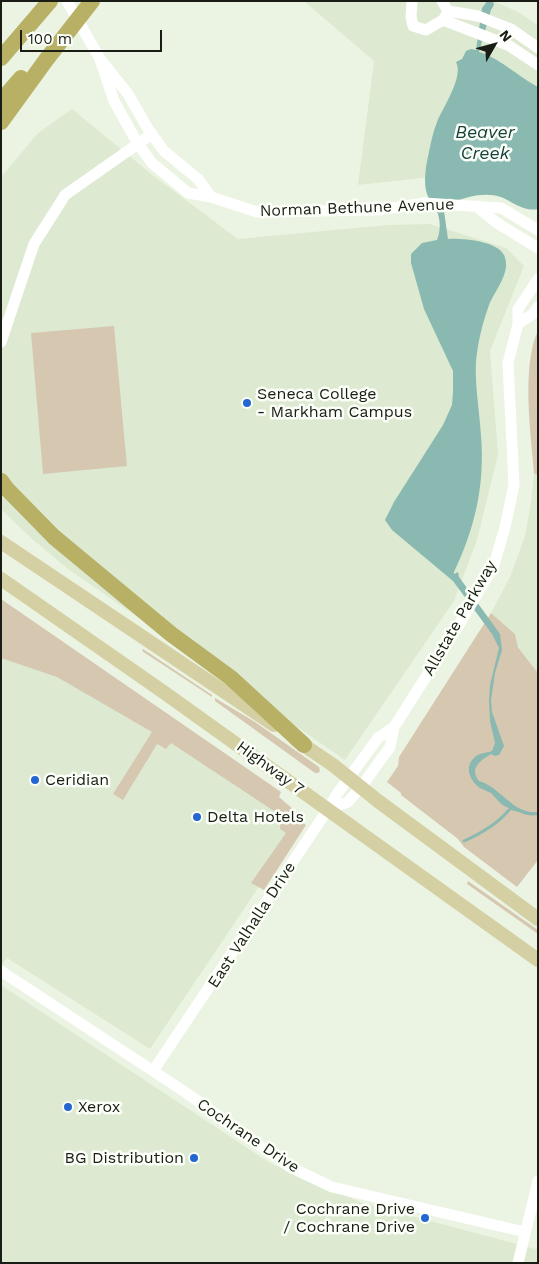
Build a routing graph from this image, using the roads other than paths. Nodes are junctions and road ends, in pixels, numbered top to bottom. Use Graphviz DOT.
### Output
graph roads {
  1 [pos="50,1"];
  2 [pos="67,1"];
  3 [pos="91,1"];
  4 [pos="412,1"];
  5 [pos="444,11"];
  6 [pos="538,48"];
  7 [pos="1,58"];
  8 [pos="100,59"];
  9 [pos="538,66"];
  10 [pos="1,101"];
  11 [pos="1,122"];
  12 [pos="152,134"];
  13 [pos="138,144"];
  14 [pos="211,197"];
  15 [pos="476,206"];
  16 [pos="538,230"];
  17 [pos="538,248"];
  18 [pos="538,279"];
  19 [pos="538,307"];
  20 [pos="518,324"];
  21 [pos="1,342"];
  22 [pos="1,480"];
  23 [pos="1,542"];
  24 [pos="1,579"];
  25 [pos="394,727"];
  26 [pos="304,745"];
  27 [pos="349,777"];
  28 [pos="361,788"];
  29 [pos="328,810"];
  30 [pos="538,919"];
  31 [pos="538,960"];
  32 [pos="1,972"];
  33 [pos="153,1072"];
  34 [pos="538,1181"];
  35 [pos="525,1232"];
  36 [pos="518,1263"];
  1 -- 7 [label="highway"];
  2 -- 8 [label="street, Norman Bethune Avenue"];
  3 -- 10 [label="highway"];
  3 -- 11 [label="highway"];
  4 -- 5 [label="street"];
  5 -- 6 [label="street"];
  5 -- 9 [label="street"];
  8 -- 12 [label="street, Norman Bethune Avenue"];
  8 -- 13 [label="street, Norman Bethune Avenue"];
  12 -- 13 [label="street"];
  12 -- 14 [label="street, Norman Bethune Avenue"];
  13 -- 14 [label="street, Norman Bethune Avenue"];
  13 -- 21 [label="street"];
  14 -- 15 [label="street, Norman Bethune Avenue"];
  15 -- 16 [label="street, Norman Bethune Avenue"];
  15 -- 17 [label="street, Norman Bethune Avenue"];
  18 -- 20 [label="street, Allstate Parkway"];
  19 -- 20 [label="street"];
  20 -- 25 [label="street, Allstate Parkway"];
  22 -- 26 [label="highway"];
  23 -- 26 [label="main road"];
  24 -- 29 [label="main road, Highway 7"];
  25 -- 27 [label="street, Allstate Parkway"];
  25 -- 28 [label="street, Allstate Parkway"];
  26 -- 27 [label="main road"];
  27 -- 28 [label="main road"];
  27 -- 29 [label="street, East Valhalla Drive"];
  28 -- 29 [label="street, Allstate Parkway"];
  28 -- 30 [label="main road"];
  29 -- 31 [label="main road, Highway 7"];
  29 -- 33 [label="street, East Valhalla Drive"];
  32 -- 33 [label="street, Cochrane Drive"];
  33 -- 35 [label="street, Cochrane Drive"];
  34 -- 35 [label="street"];
  35 -- 36 [label="street"];
}
